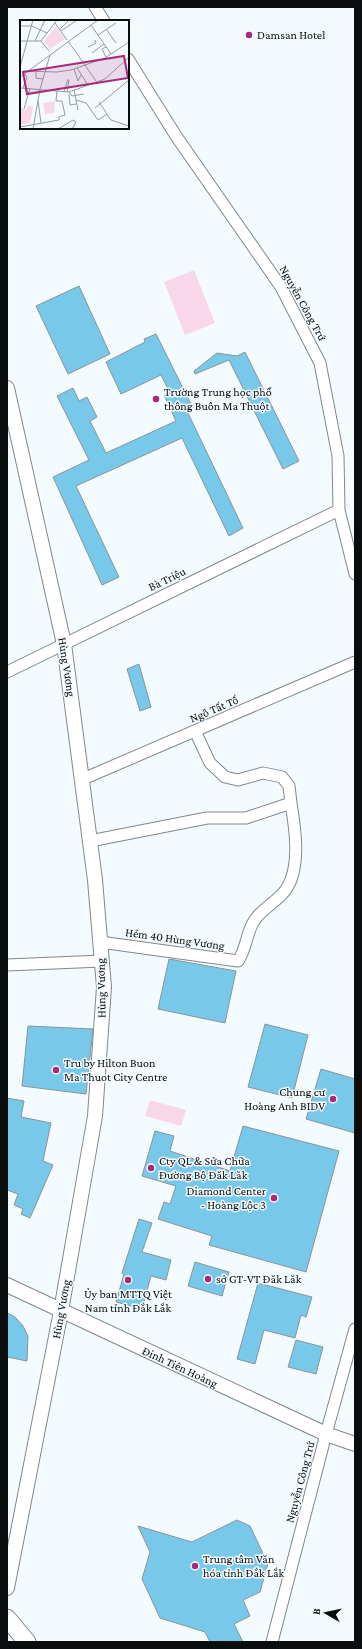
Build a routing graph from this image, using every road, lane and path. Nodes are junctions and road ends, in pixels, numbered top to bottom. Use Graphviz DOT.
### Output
graph roads {
  1 [pos="95,7"];
  2 [pos="103,20"];
  3 [pos="129,61"];
  4 [pos="7,388"];
  5 [pos="339,510"];
  6 [pos="355,574"];
  7 [pos="64,644"];
  8 [pos="355,662"];
  9 [pos="7,672"];
  10 [pos="196,731"];
  11 [pos="83,779"];
  12 [pos="291,803"];
  13 [pos="90,841"];
  14 [pos="100,942"];
  15 [pos="102,961"];
  16 [pos="7,965"];
  17 [pos="7,1285"];
  18 [pos="61,1311"];
  19 [pos="355,1328"];
  20 [pos="326,1434"];
  21 [pos="355,1444"];
  22 [pos="11,1553"];
  23 [pos="7,1588"];
  24 [pos="7,1618"];
  25 [pos="27,1642"];
  26 [pos="272,1642"];
  1 -- 2 [label="street"];
  3 -- 5 [label="street, Nguyễn Công Trứ"];
  4 -- 7 [label="street, Hùng Vương"];
  5 -- 6 [label="street, Nguyễn Công Trứ"];
  5 -- 7 [label="street, Bà Triệu"];
  7 -- 9 [label="street, Bà Triệu"];
  7 -- 11 [label="street, Hùng Vương"];
  8 -- 10 [label="street, Ngô Tất Tố"];
  10 -- 11 [label="street, Ngô Tất Tố"];
  10 -- 12 [label="street"];
  11 -- 13 [label="street, Hùng Vương"];
  12 -- 13 [label="street"];
  12 -- 14 [label="street, Hẻm 40 Hùng Vương"];
  13 -- 14 [label="street, Hùng Vương"];
  14 -- 15 [label="street, Hùng Vương"];
  15 -- 16 [label="street"];
  15 -- 18 [label="street, Hùng Vương"];
  17 -- 18 [label="street, Đinh Tiên Hoàng"];
  18 -- 20 [label="street, Đinh Tiên Hoàng"];
  18 -- 22 [label="street, Hùng Vương"];
  19 -- 20 [label="street, Nguyễn Công Trứ"];
  20 -- 21 [label="street, Đinh Tiên Hoàng"];
  20 -- 26 [label="street, Nguyễn Công Trứ"];
  22 -- 23 [label="street, Hùng Vương"];
  24 -- 25 [label="main road"];
}
